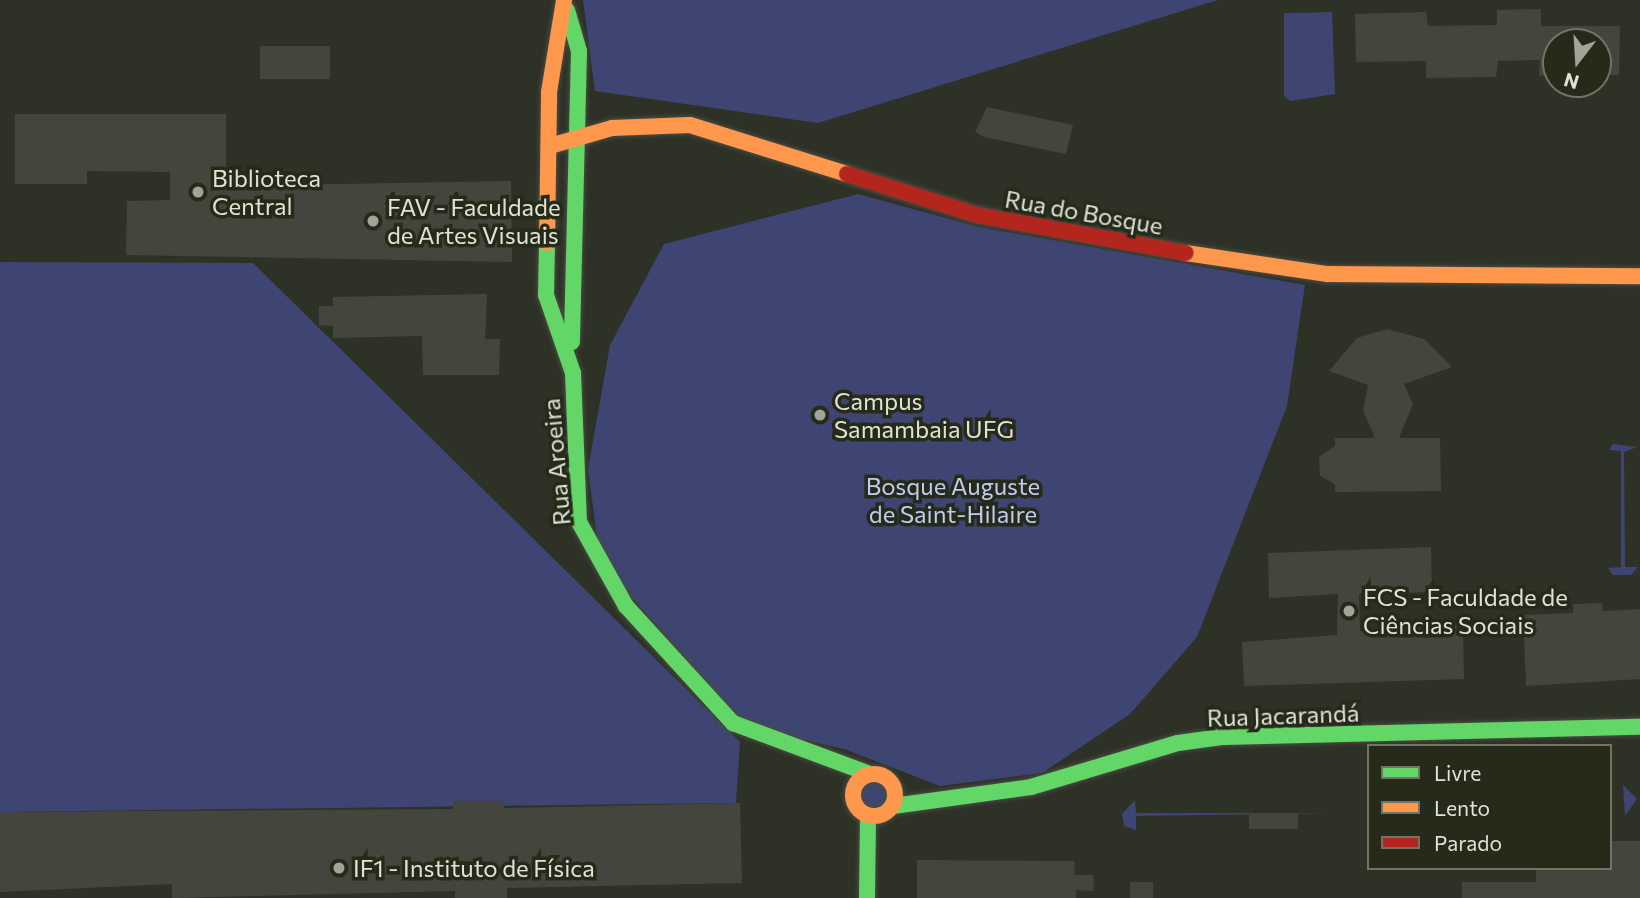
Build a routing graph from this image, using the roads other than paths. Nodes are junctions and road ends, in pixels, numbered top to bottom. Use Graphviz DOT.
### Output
graph roads {
  1 [pos="565,4"];
  2 [pos="578,140"];
  3 [pos="550,146"];
  4 [pos="1640,268"];
  5 [pos="1597,274"];
  6 [pos="1640,276"];
  7 [pos="573,373"];
  8 [pos="1640,729"];
  9 [pos="815,751"];
  10 [pos="870,774"];
  11 [pos="888,779"];
  12 [pos="854,787"];
  13 [pos="960,793"];
  14 [pos="893,806"];
  15 [pos="868,816"];
  16 [pos="867,898"];
  1 -- 2 [label="street"];
  1 -- 3 [label="street, Rua Aroeira"];
  2 -- 3 [label="street"];
  2 -- 5 [label="street, Rua do Bosque"];
  2 -- 7 [label="street"];
  3 -- 7 [label="street, Rua Aroeira"];
  4 -- 5 [label="street, Rua do Bosque"];
  5 -- 6 [label="street, Rua do Bosque"];
  7 -- 9 [label="street, Rua Aroeira"];
  8 -- 13 [label="street, Rua Jacarandá"];
  9 -- 10 [label="street, Rua Aroeira"];
  9 -- 12 [label="street, Rua Aroeira"];
  10 -- 11 [label="street"];
  10 -- 12 [label="street"];
  11 -- 13 [label="street"];
  11 -- 14 [label="street"];
  12 -- 15 [label="street"];
  13 -- 14 [label="street"];
  14 -- 15 [label="street"];
  15 -- 16 [label="street"];
}
